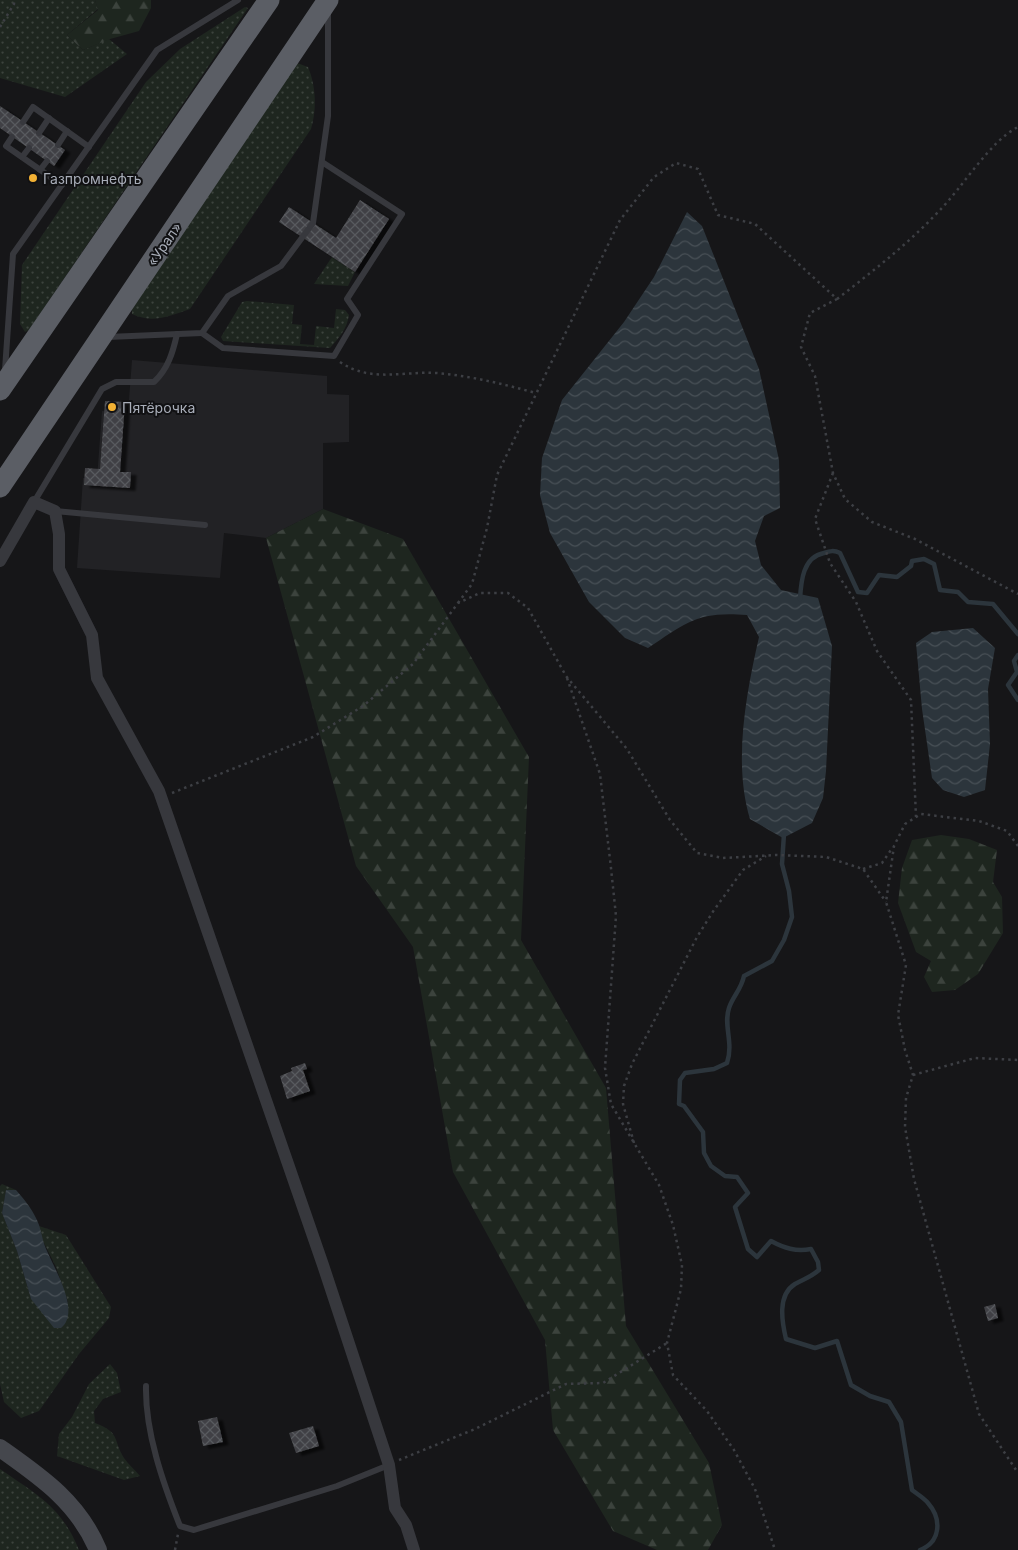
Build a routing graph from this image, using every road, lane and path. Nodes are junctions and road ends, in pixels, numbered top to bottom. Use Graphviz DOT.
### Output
graph roads {
  1 [pos="14,0"];
  2 [pos="238,0"];
  3 [pos="269,0"];
  4 [pos="328,0"];
  5 [pos="0,27"];
  6 [pos="49,118"];
  7 [pos="23,122"];
  8 [pos="1018,127"];
  9 [pos="67,131"];
  10 [pos="39,133"];
  11 [pos="12,137"];
  12 [pos="58,145"];
  13 [pos="89,147"];
  14 [pos="29,148"];
  15 [pos="22,157"];
  16 [pos="47,161"];
  17 [pos="322,162"];
  18 [pos="40,170"];
  19 [pos="62,185"];
  20 [pos="837,298"];
  21 [pos="202,333"];
  22 [pos="177,334"];
  23 [pos="102,337"];
  24 [pos="330,356"];
  25 [pos="2,387"];
  26 [pos="536,393"];
  27 [pos="833,473"];
  28 [pos="0,487"];
  29 [pos="34,502"];
  30 [pos="55,511"];
  31 [pos="205,525"];
  32 [pos="0,561"];
  33 [pos="1018,594"];
  34 [pos="458,603"];
  35 [pos="566,676"];
  36 [pos="162,798"];
  37 [pos="916,817"];
  38 [pos="894,846"];
  39 [pos="1018,846"];
  40 [pos="766,856"];
  41 [pos="863,869"];
  42 [pos="886,902"];
  43 [pos="1018,1060"];
  44 [pos="913,1075"];
  45 [pos="635,1146"];
  46 [pos="667,1343"];
  47 [pos="146,1386"];
  48 [pos="0,1448"];
  49 [pos="389,1465"];
  50 [pos="1018,1473"];
  51 [pos="180,1526"];
  52 [pos="98,1550"];
  53 [pos="175,1550"];
  54 [pos="414,1550"];
  55 [pos="775,1550"];
  1 -- 5 [label="path"];
  2 -- 13 [label="lane"];
  3 -- 25 [label="highway"];
  4 -- 17 [label="lane"];
  4 -- 23 [label="highway, «Урал»"];
  6 -- 7 [label="lane"];
  6 -- 9 [label="lane"];
  6 -- 10 [label="lane"];
  8 -- 20 [label="path"];
  9 -- 12 [label="lane"];
  9 -- 13 [label="lane"];
  11 -- 15 [label="lane"];
  13 -- 19 [label="lane"];
  14 -- 15 [label="lane"];
  15 -- 18 [label="lane"];
  16 -- 18 [label="lane"];
  17 -- 21 [label="lane"];
  17 -- 24 [label="lane"];
  18 -- 19 [label="lane"];
  19 -- 25 [label="lane"];
  20 -- 26 [label="path"];
  20 -- 27 [label="path"];
  21 -- 22 [label="lane"];
  21 -- 24 [label="lane"];
  22 -- 23 [label="lane"];
  22 -- 29 [label="lane"];
  23 -- 28 [label="highway, «Урал»"];
  24 -- 26 [label="path"];
  26 -- 34 [label="path"];
  27 -- 33 [label="path"];
  27 -- 37 [label="path"];
  29 -- 30 [label="street"];
  29 -- 32 [label="street"];
  30 -- 31 [label="lane"];
  30 -- 36 [label="street"];
  34 -- 35 [label="path"];
  34 -- 36 [label="path"];
  35 -- 40 [label="path"];
  35 -- 45 [label="path"];
  36 -- 49 [label="street"];
  37 -- 38 [label="path"];
  37 -- 39 [label="path"];
  38 -- 41 [label="path"];
  38 -- 42 [label="path"];
  40 -- 41 [label="path"];
  40 -- 45 [label="path"];
  41 -- 42 [label="path"];
  42 -- 44 [label="path"];
  43 -- 44 [label="path"];
  44 -- 50 [label="path"];
  45 -- 46 [label="path"];
  46 -- 49 [label="path"];
  46 -- 55 [label="path"];
  47 -- 51 [label="lane"];
  48 -- 52 [label="main road"];
  49 -- 51 [label="lane"];
  49 -- 54 [label="street"];
  51 -- 53 [label="path"];
}
